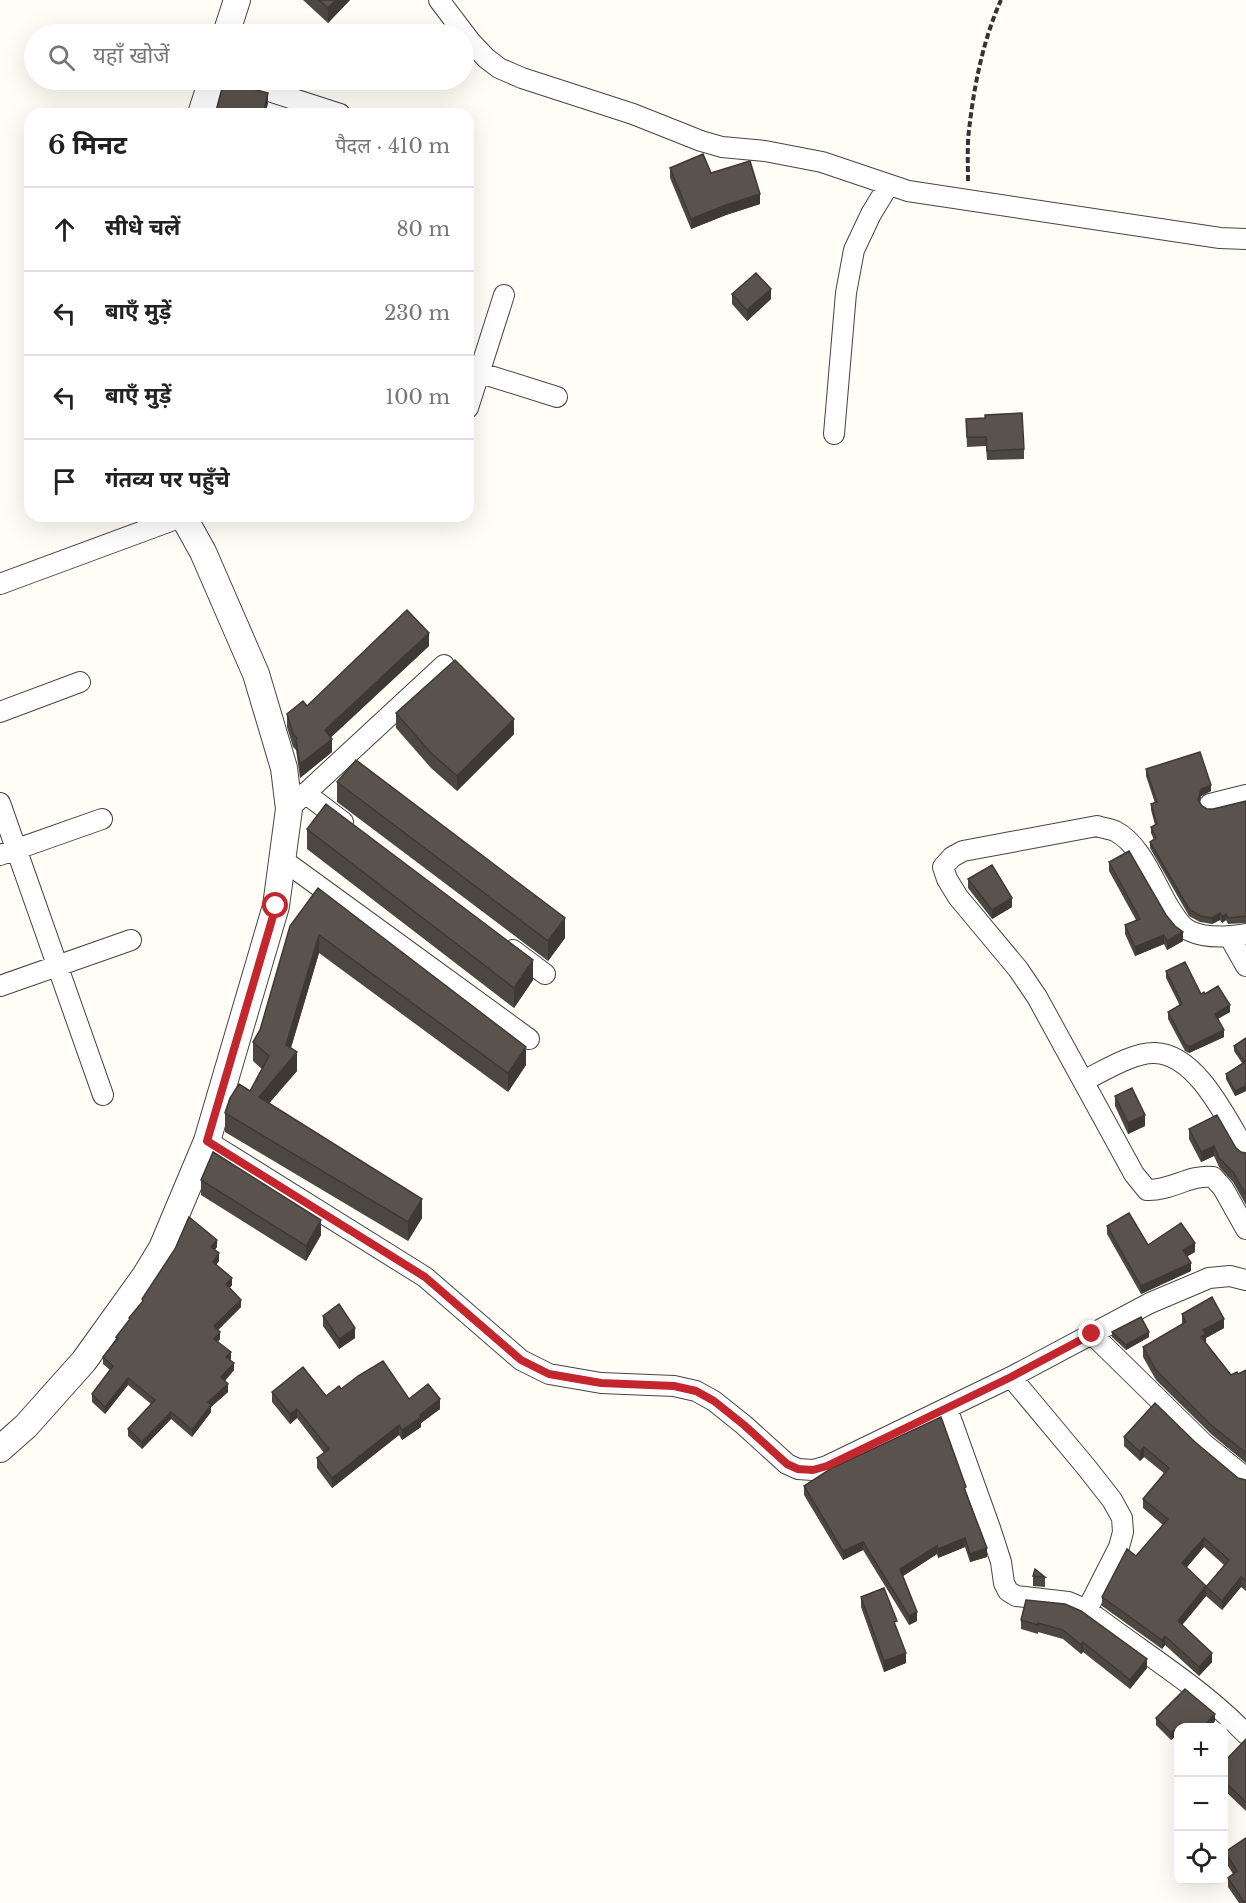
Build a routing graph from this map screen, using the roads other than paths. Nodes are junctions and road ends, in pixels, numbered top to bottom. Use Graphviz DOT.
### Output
graph roads {
  1 [pos="237,0"];
  2 [pos="439,0"];
  3 [pos="229,24"];
  4 [pos="457,24"];
  5 [pos="474,45"];
  6 [pos="209,90"];
  7 [pos="264,90"];
  8 [pos="203,108"];
  9 [pos="317,108"];
  10 [pos="888,186"];
  11 [pos="1246,239"];
  12 [pos="504,295"];
  13 [pos="474,368"];
  14 [pos="474,370"];
  15 [pos="557,397"];
  16 [pos="834,434"];
  17 [pos="167,522"];
  18 [pos="186,522"];
  19 [pos="0,584"];
  20 [pos="444,665"];
  21 [pos="80,682"];
  22 [pos="0,712"];
  23 [pos="1246,795"];
  24 [pos="297,801"];
  25 [pos="0,804"];
  26 [pos="1210,804"];
  27 [pos="102,819"];
  28 [pos="362,837"];
  29 [pos="8,852"];
  30 [pos="283,860"];
  31 [pos="1238,935"];
  32 [pos="497,938"];
  33 [pos="131,940"];
  34 [pos="58,966"];
  35 [pos="1246,966"];
  36 [pos="544,974"];
  37 [pos="0,986"];
  38 [pos="529,1039"];
  39 [pos="1083,1081"];
  40 [pos="103,1095"];
  41 [pos="207,1141"];
  42 [pos="1246,1151"];
  43 [pos="1241,1207"];
  44 [pos="1246,1229"];
  45 [pos="1246,1280"];
  46 [pos="1092,1334"];
  47 [pos="1011,1377"];
  48 [pos="946,1408"];
  49 [pos="0,1449"];
  50 [pos="1246,1478"];
  51 [pos="1087,1610"];
  52 [pos="1246,1734"];
  1 -- 3 [label="street"];
  2 -- 4 [label="street"];
  5 -- 10 [label="street"];
  6 -- 8 [label="street"];
  7 -- 9 [label="street"];
  10 -- 11 [label="street"];
  10 -- 16 [label="street"];
  12 -- 13 [label="street"];
  14 -- 15 [label="street"];
  17 -- 19 [label="street"];
  18 -- 24 [label="street"];
  20 -- 24 [label="street"];
  21 -- 22 [label="street"];
  23 -- 26 [label="street"];
  24 -- 28 [label="street"];
  24 -- 30 [label="street"];
  25 -- 29 [label="street"];
  27 -- 29 [label="street"];
  29 -- 34 [label="street"];
  30 -- 38 [label="street"];
  30 -- 41 [label="street"];
  31 -- 35 [label="street"];
  31 -- 39 [label="street"];
  32 -- 36 [label="street"];
  33 -- 34 [label="street"];
  34 -- 37 [label="street"];
  34 -- 40 [label="street"];
  39 -- 42 [label="street"];
  39 -- 43 [label="street"];
  41 -- 48 [label="street"];
  41 -- 49 [label="street"];
  43 -- 44 [label="street"];
  45 -- 46 [label="street"];
  46 -- 47 [label="street"];
  46 -- 50 [label="street"];
  47 -- 48 [label="street"];
  47 -- 51 [label="street"];
  48 -- 51 [label="street"];
  51 -- 52 [label="street"];
}
